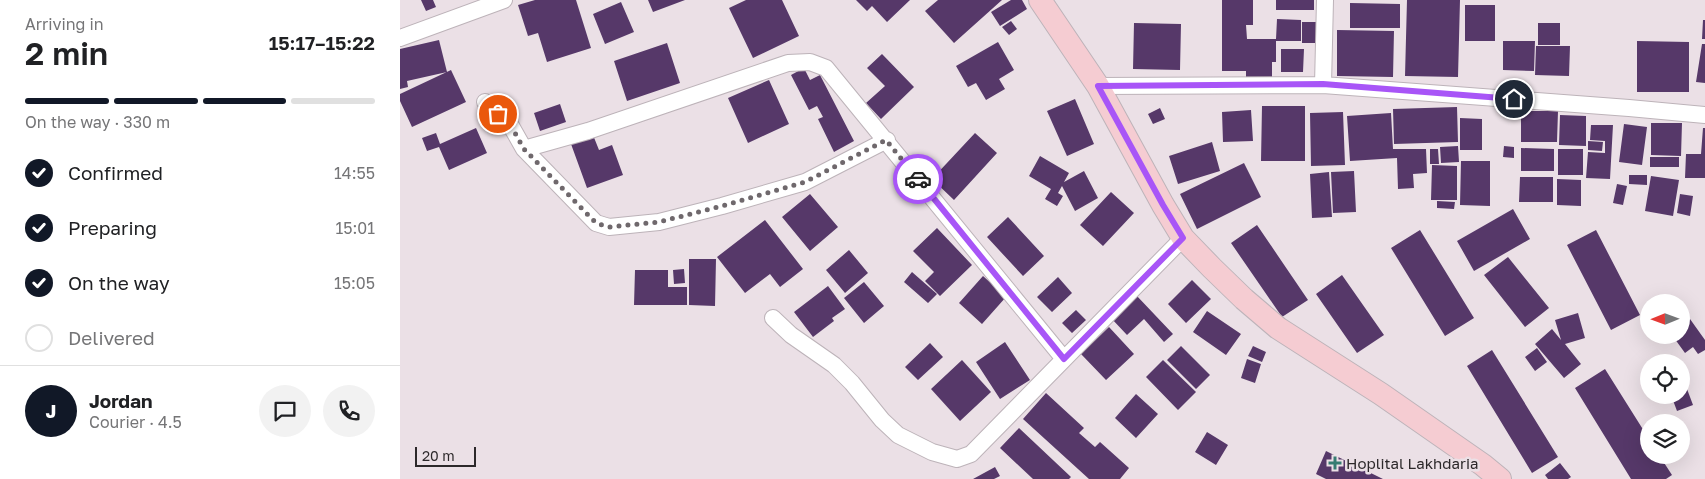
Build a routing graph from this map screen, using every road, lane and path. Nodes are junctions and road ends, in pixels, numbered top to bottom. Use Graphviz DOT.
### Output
graph roads {
  1 [pos="504,0"];
  2 [pos="1040,0"];
  3 [pos="1325,0"];
  4 [pos="400,38"];
  5 [pos="1323,84"];
  6 [pos="1098,86"];
  7 [pos="485,102"];
  8 [pos="1705,116"];
  9 [pos="886,140"];
  10 [pos="524,149"];
  11 [pos="1183,238"];
  12 [pos="772,318"];
  13 [pos="1064,359"];
  14 [pos="1500,479"];
  1 -- 4 [label="street"];
  2 -- 6 [label="street"];
  3 -- 5 [label="street"];
  5 -- 6 [label="street"];
  5 -- 8 [label="street"];
  6 -- 11 [label="street"];
  7 -- 10 [label="street"];
  9 -- 10 [label="street"];
  9 -- 10 [label="street"];
  9 -- 13 [label="street"];
  11 -- 13 [label="street"];
  11 -- 14 [label="street"];
  12 -- 13 [label="street"];
}
